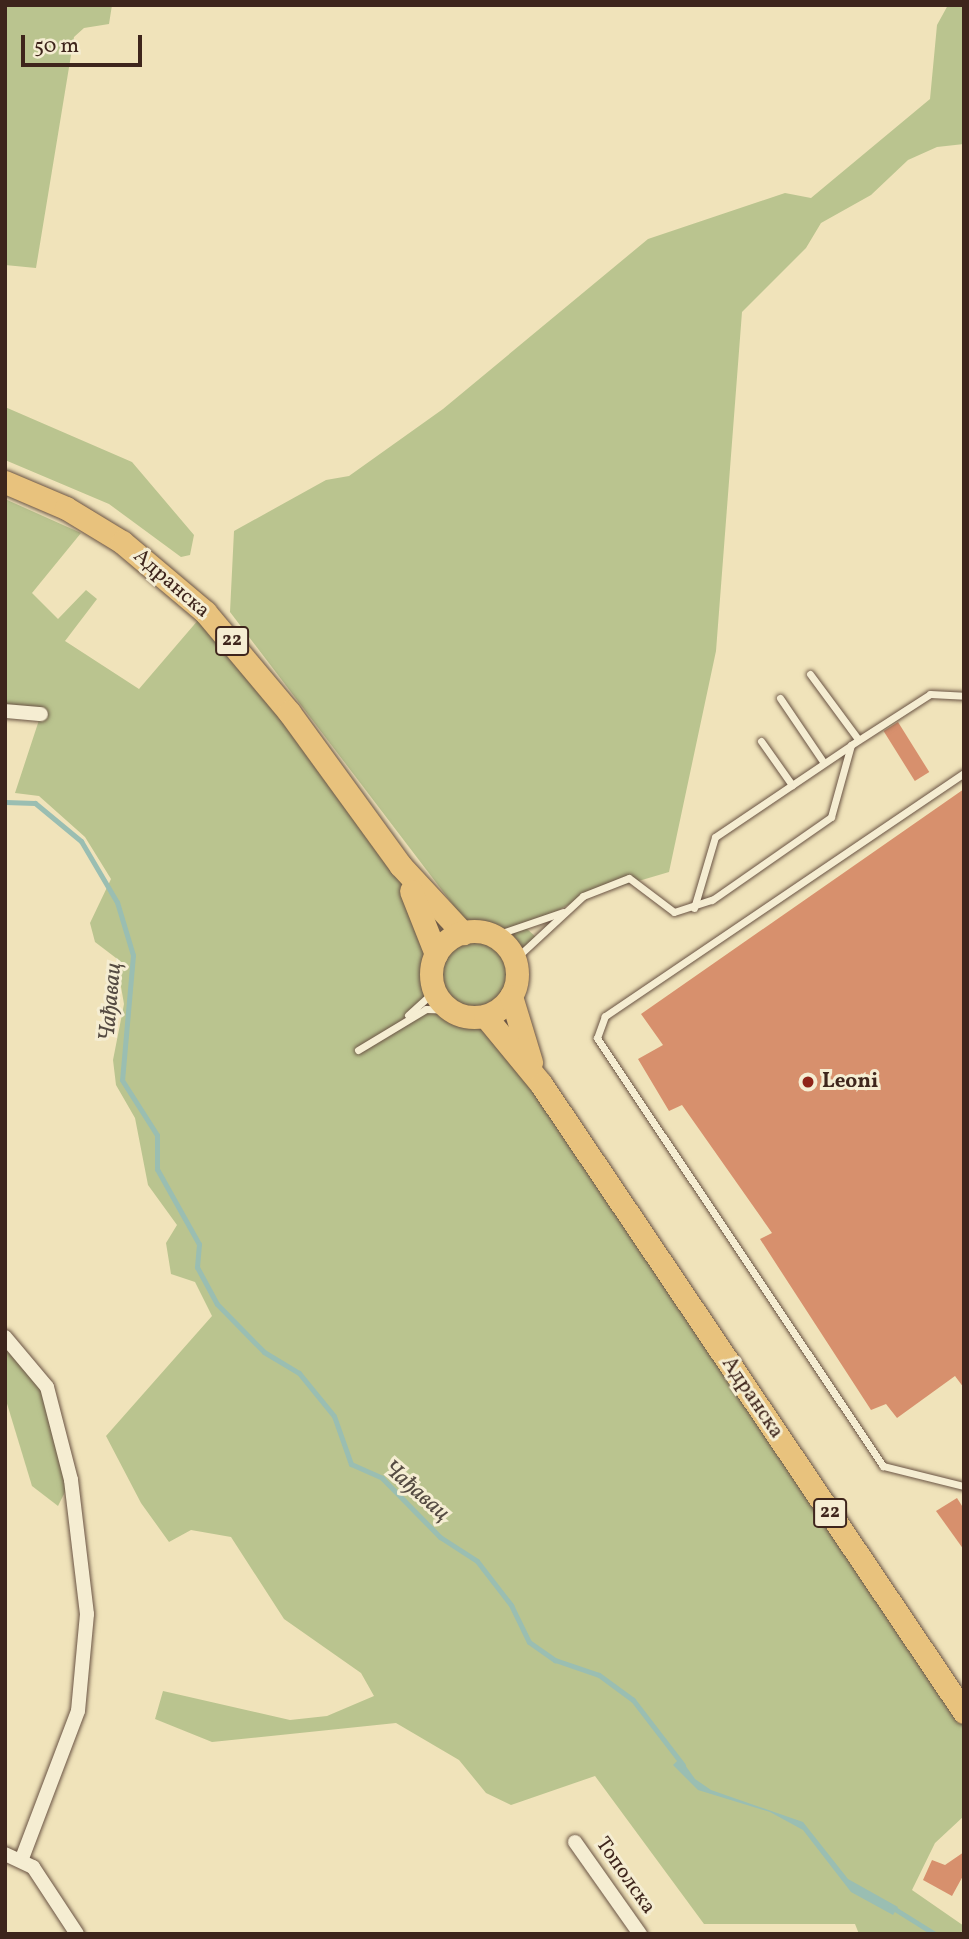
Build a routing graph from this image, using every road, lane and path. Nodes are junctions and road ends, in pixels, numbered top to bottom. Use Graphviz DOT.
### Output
graph roads {
  1 [pos="5,482"];
  2 [pos="810,674"];
  3 [pos="964,696"];
  4 [pos="780,698"];
  5 [pos="5,711"];
  6 [pos="41,714"];
  7 [pos="858,739"];
  8 [pos="761,741"];
  9 [pos="851,745"];
  10 [pos="824,763"];
  11 [pos="964,773"];
  12 [pos="792,785"];
  13 [pos="400,865"];
  14 [pos="694,908"];
  15 [pos="567,910"];
  16 [pos="463,933"];
  17 [pos="493,936"];
  18 [pos="436,954"];
  19 [pos="514,960"];
  20 [pos="432,984"];
  21 [pos="510,996"];
  22 [pos="450,1010"];
  23 [pos="485,1016"];
  24 [pos="383,1033"];
  25 [pos="358,1049"];
  26 [pos="541,1084"];
  27 [pos="5,1337"];
  28 [pos="964,1486"];
  29 [pos="964,1712"];
  30 [pos="575,1842"];
  31 [pos="5,1854"];
  32 [pos="22,1861"];
  33 [pos="77,1934"];
  34 [pos="640,1934"];
  1 -- 13 [label="main road, Адранска / 22"];
  2 -- 7 [label="lane"];
  3 -- 7 [label="lane"];
  4 -- 10 [label="lane"];
  5 -- 6 [label="street"];
  7 -- 9 [label="lane"];
  8 -- 12 [label="lane"];
  9 -- 10 [label="lane"];
  9 -- 14 [label="lane"];
  10 -- 12 [label="lane"];
  11 -- 28 [label="lane"];
  12 -- 14 [label="lane"];
  13 -- 16 [label="main road, Адранска / 22"];
  13 -- 18 [label="main road, Адранска / 22"];
  14 -- 15 [label="lane"];
  15 -- 17 [label="lane"];
  15 -- 19 [label="lane"];
  16 -- 17 [label="main road"];
  16 -- 18 [label="main road"];
  17 -- 19 [label="main road"];
  18 -- 20 [label="main road, 22"];
  19 -- 21 [label="main road, 22"];
  20 -- 22 [label="main road"];
  20 -- 24 [label="lane"];
  21 -- 23 [label="main road"];
  21 -- 26 [label="main road, Адранска / 22"];
  22 -- 23 [label="main road"];
  22 -- 24 [label="lane"];
  23 -- 26 [label="main road, Адранска / 22"];
  24 -- 25 [label="lane"];
  26 -- 29 [label="main road, Адранска / 22"];
  27 -- 32 [label="street"];
  30 -- 34 [label="street, Тополска"];
  31 -- 32 [label="street"];
  32 -- 33 [label="street"];
}
